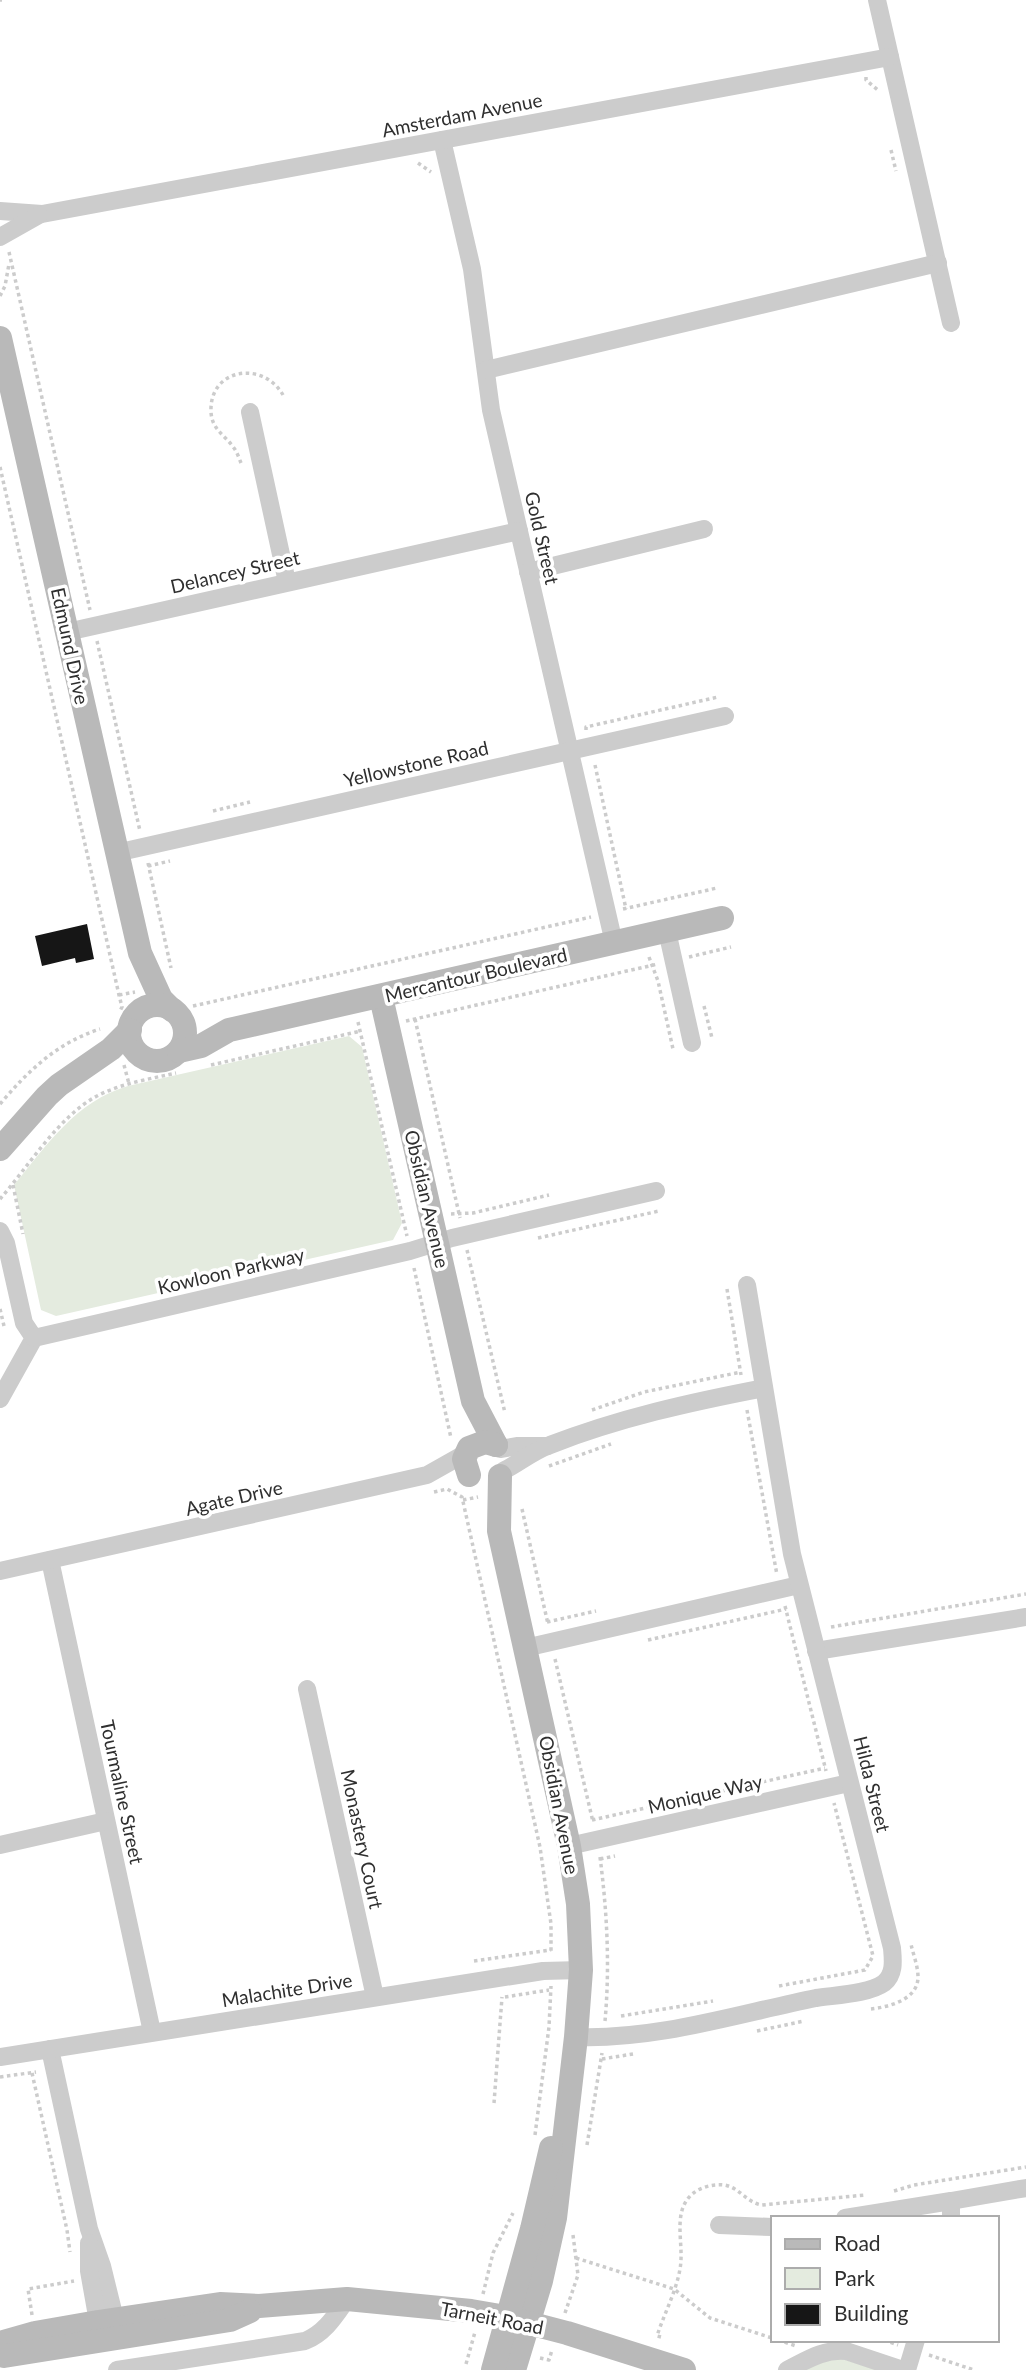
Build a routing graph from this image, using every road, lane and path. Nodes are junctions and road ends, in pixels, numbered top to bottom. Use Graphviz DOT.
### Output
graph roads {
  1 [pos="877,0"];
  2 [pos="890,58"];
  3 [pos="865,61"];
  4 [pos="881,100"];
  5 [pos="442,140"];
  6 [pos="404,147"];
  7 [pos="891,148"];
  8 [pos="896,172"];
  9 [pos="434,184"];
  10 [pos="0,211"];
  11 [pos="42,214"];
  12 [pos="0,237"];
  13 [pos="938,263"];
  14 [pos="0,296"];
  15 [pos="951,323"];
  16 [pos="0,338"];
  17 [pos="486,370"];
  18 [pos="250,412"];
  19 [pos="0,467"];
  20 [pos="704,529"];
  21 [pos="519,531"];
  22 [pos="528,572"];
  23 [pos="287,582"];
  24 [pos="94,626"];
  25 [pos="67,632"];
  26 [pos="718,697"];
  27 [pos="725,716"];
  28 [pos="590,746"];
  29 [pos="570,751"];
  30 [pos="607,762"];
  31 [pos="594,765"];
  32 [pos="575,770"];
  33 [pos="144,847"];
  34 [pos="116,853"];
  35 [pos="717,888"];
  36 [pos="639,906"];
  37 [pos="626,909"];
  38 [pos="607,913"];
  39 [pos="722,918"];
  40 [pos="656,933"];
  41 [pos="614,943"];
  42 [pos="731,947"];
  43 [pos="140,953"];
  44 [pos="674,961"];
  45 [pos="651,966"];
  46 [pos="172,969"];
  47 [pos="347,972"];
  48 [pos="381,997"];
  49 [pos="354,1003"];
  50 [pos="178,1008"];
  51 [pos="415,1019"];
  52 [pos="127,1020"];
  53 [pos="388,1025"];
  54 [pos="104,1028"];
  55 [pos="229,1030"];
  56 [pos="360,1031"];
  57 [pos="692,1043"];
  58 [pos="673,1049"];
  59 [pos="143,1057"];
  60 [pos="179,1062"];
  61 [pos="90,1065"];
  62 [pos="206,1066"];
  63 [pos="0,1104"];
  64 [pos="0,1149"];
  65 [pos="656,1191"];
  66 [pos="550,1195"];
  67 [pos="0,1199"];
  68 [pos="659,1211"];
  69 [pos="459,1212"];
  70 [pos="432,1218"];
  71 [pos="404,1224"];
  72 [pos="0,1231"];
  73 [pos="464,1235"];
  74 [pos="536,1239"];
  75 [pos="438,1243"];
  76 [pos="410,1251"];
  77 [pos="747,1285"];
  78 [pos="727,1289"];
  79 [pos="0,1309"];
  80 [pos="4,1326"];
  81 [pos="34,1338"];
  82 [pos="741,1372"];
  83 [pos="764,1388"];
  84 [pos="744,1392"];
  85 [pos="0,1399"];
  86 [pos="473,1401"];
  87 [pos="589,1410"];
  88 [pos="747,1410"];
  89 [pos="735,1413"];
  90 [pos="506,1421"];
  91 [pos="614,1443"];
  92 [pos="465,1460"];
  93 [pos="499,1460"];
  94 [pos="542,1468"];
  95 [pos="520,1501"];
  96 [pos="499,1531"];
  97 [pos="50,1560"];
  98 [pos="0,1571"];
  99 [pos="799,1585"];
  100 [pos="781,1590"];
  101 [pos="1026,1594"];
  102 [pos="786,1609"];
  103 [pos="1026,1617"];
  104 [pos="552,1642"];
  105 [pos="637,1642"];
  106 [pos="835,1647"];
  107 [pos="525,1648"];
  108 [pos="816,1651"];
  109 [pos="307,1689"];
  110 [pos="825,1768"];
  111 [pos="849,1783"];
  112 [pos="830,1787"];
  113 [pos="592,1820"];
  114 [pos="106,1821"];
  115 [pos="596,1839"];
  116 [pos="0,1844"];
  117 [pos="569,1846"];
  118 [pos="908,1933"];
  119 [pos="551,1950"];
  120 [pos="474,1961"];
  121 [pos="581,1970"];
  122 [pos="774,1987"];
  123 [pos="551,1990"];
  124 [pos="375,1997"];
  125 [pos="502,1997"];
  126 [pos="492,1999"];
  127 [pos="723,1999"];
  128 [pos="867,2010"];
  129 [pos="605,2019"];
  130 [pos="804,2021"];
  131 [pos="152,2032"];
  132 [pos="751,2033"];
  133 [pos="576,2037"];
  134 [pos="603,2038"];
  135 [pos="50,2049"];
  136 [pos="640,2053"];
  137 [pos="0,2057"];
  138 [pos="602,2059"];
  139 [pos="32,2073"];
  140 [pos="494,2103"];
  141 [pos="536,2123"];
  142 [pos="534,2136"];
  143 [pos="585,2157"];
  144 [pos="1026,2167"];
  145 [pos="1026,2189"];
  146 [pos="887,2193"];
  147 [pos="876,2194"];
  148 [pos="517,2204"];
  149 [pos="951,2209"];
  150 [pos="869,2216"];
  151 [pos="719,2225"];
  152 [pos="573,2226"];
  153 [pos="771,2227"];
  154 [pos="89,2229"];
  155 [pos="70,2256"];
  156 [pos="576,2258"];
  157 [pos="72,2269"];
  158 [pos="82,2280"];
  159 [pos="674,2289"];
  160 [pos="346,2299"];
  161 [pos="479,2312"];
  162 [pos="517,2320"];
  163 [pos="108,2330"];
  164 [pos="559,2331"];
  165 [pos="35,2333"];
  166 [pos="662,2337"];
  167 [pos="771,2339"];
  168 [pos="915,2342"];
  169 [pos="0,2343"];
  170 [pos="0,2357"];
  171 [pos="549,2360"];
  172 [pos="637,2362"];
  173 [pos="466,2364"];
  174 [pos="117,2370"];
  175 [pos="493,2370"];
  176 [pos="514,2370"];
  177 [pos="684,2370"];
  178 [pos="787,2370"];
  179 [pos="905,2370"];
  1 -- 2 [label="street"];
  2 -- 3 [label="street, Amsterdam Avenue"];
  2 -- 13 [label="street"];
  3 -- 4 [label="path"];
  3 -- 5 [label="street, Amsterdam Avenue"];
  5 -- 6 [label="street, Amsterdam Avenue"];
  5 -- 17 [label="street, Gold Street"];
  6 -- 9 [label="path"];
  6 -- 11 [label="street, Amsterdam Avenue"];
  7 -- 8 [label="path"];
  10 -- 11 [label="street, Amsterdam Avenue"];
  11 -- 12 [label="street, Amsterdam Avenue"];
  13 -- 15 [label="street"];
  13 -- 17 [label="street"];
  14 -- 24 [label="path"];
  16 -- 25 [label="street, Edmund Drive"];
  17 -- 21 [label="street, Gold Street"];
  18 -- 23 [label="street"];
  19 -- 52 [label="path"];
  20 -- 22 [label="street"];
  21 -- 22 [label="street, Gold Street"];
  21 -- 23 [label="street, Delancey Street"];
  22 -- 29 [label="street, Gold Street"];
  23 -- 24 [label="street, Delancey Street"];
  24 -- 25 [label="street, Delancey Street"];
  24 -- 33 [label="path"];
  25 -- 34 [label="street, Edmund Drive"];
  26 -- 28 [label="path"];
  27 -- 28 [label="street, Yellowstone Road"];
  28 -- 29 [label="street, Yellowstone Road"];
  28 -- 31 [label="path"];
  29 -- 32 [label="street, Gold Street"];
  29 -- 33 [label="street, Yellowstone Road"];
  30 -- 31 [label="path"];
  31 -- 32 [label="path"];
  31 -- 37 [label="path"];
  32 -- 38 [label="street, Gold Street"];
  33 -- 34 [label="street, Yellowstone Road"];
  33 -- 46 [label="path"];
  34 -- 43 [label="street, Edmund Drive"];
  35 -- 36 [label="path"];
  36 -- 37 [label="path"];
  36 -- 40 [label="path"];
  37 -- 38 [label="path"];
  38 -- 41 [label="street, Gold Street"];
  38 -- 47 [label="path"];
  39 -- 40 [label="street, Mercantour Boulevard"];
  40 -- 41 [label="street, Mercantour Boulevard"];
  40 -- 44 [label="street"];
  40 -- 45 [label="path"];
  41 -- 48 [label="street, Mercantour Boulevard"];
  42 -- 44 [label="path"];
  43 -- 50 [label="street"];
  43 -- 52 [label="street"];
  44 -- 45 [label="path"];
  44 -- 57 [label="street"];
  45 -- 51 [label="path"];
  45 -- 58 [label="path"];
  47 -- 49 [label="path"];
  47 -- 50 [label="path"];
  48 -- 49 [label="street, Mercantour Boulevard"];
  48 -- 53 [label="street, Obsidian Avenue"];
  49 -- 55 [label="street, Mercantour Boulevard"];
  49 -- 56 [label="path"];
  50 -- 52 [label="street"];
  50 -- 55 [label="street, Mercantour Boulevard"];
  50 -- 60 [label="street"];
  51 -- 53 [label="path"];
  51 -- 69 [label="path"];
  52 -- 59 [label="street"];
  52 -- 61 [label="street"];
  53 -- 70 [label="street, Obsidian Avenue"];
  54 -- 63 [label="path"];
  55 -- 60 [label="street, Mercantour Boulevard"];
  56 -- 62 [label="path"];
  56 -- 71 [label="path"];
  59 -- 60 [label="street"];
  59 -- 61 [label="street"];
  60 -- 67 [label="path"];
  61 -- 64 [label="street"];
  65 -- 73 [label="street, Kowloon Parkway"];
  66 -- 69 [label="path"];
  68 -- 74 [label="path"];
  69 -- 70 [label="path"];
  69 -- 73 [label="path"];
  70 -- 71 [label="path"];
  70 -- 75 [label="street, Obsidian Avenue"];
  71 -- 76 [label="path"];
  72 -- 81 [label="street"];
  73 -- 75 [label="street, Kowloon Parkway"];
  73 -- 90 [label="path"];
  75 -- 76 [label="street, Kowloon Parkway"];
  75 -- 86 [label="street, Obsidian Avenue"];
  76 -- 81 [label="street, Kowloon Parkway"];
  76 -- 92 [label="path"];
  77 -- 83 [label="street, Hilda Street"];
  78 -- 82 [label="path"];
  79 -- 80 [label="path"];
  81 -- 85 [label="street"];
  82 -- 84 [label="path"];
  82 -- 87 [label="path"];
  83 -- 84 [label="street"];
  83 -- 99 [label="street, Hilda Street"];
  84 -- 88 [label="path"];
  84 -- 93 [label="street"];
  86 -- 92 [label="street, Obsidian Avenue"];
  86 -- 93 [label="street, Obsidian Avenue"];
  88 -- 89 [label="path"];
  88 -- 100 [label="path"];
  91 -- 94 [label="path"];
  92 -- 93 [label="street"];
  92 -- 93 [label="street"];
  92 -- 96 [label="street, Obsidian Avenue"];
  92 -- 97 [label="street, Agate Drive"];
  93 -- 96 [label="street, Obsidian Avenue"];
  95 -- 104 [label="path"];
  96 -- 107 [label="street, Obsidian Avenue"];
  97 -- 98 [label="street, Agate Drive"];
  97 -- 114 [label="street, Tourmaline Street"];
  99 -- 100 [label="street"];
  99 -- 108 [label="street, Hilda Street"];
  100 -- 102 [label="path"];
  100 -- 104 [label="street"];
  101 -- 106 [label="path"];
  102 -- 105 [label="path"];
  102 -- 110 [label="path"];
  103 -- 106 [label="street"];
  104 -- 107 [label="street"];
  104 -- 113 [label="path"];
  106 -- 108 [label="street"];
  107 -- 117 [label="street, Obsidian Avenue"];
  108 -- 111 [label="street, Hilda Street"];
  109 -- 124 [label="street, Monastery Court"];
  110 -- 112 [label="path"];
  110 -- 113 [label="path"];
  111 -- 112 [label="street, Monique Way"];
  111 -- 134 [label="street, Hilda Street"];
  112 -- 115 [label="street, Monique Way"];
  112 -- 122 [label="path"];
  113 -- 115 [label="path"];
  114 -- 116 [label="street"];
  114 -- 131 [label="street, Tourmaline Street"];
  115 -- 117 [label="street, Monique Way"];
  115 -- 129 [label="path"];
  117 -- 121 [label="street, Obsidian Avenue"];
  118 -- 128 [label="path"];
  119 -- 120 [label="path"];
  121 -- 124 [label="street, Malachite Drive"];
  121 -- 133 [label="street, Obsidian Avenue"];
  123 -- 125 [label="path"];
  124 -- 131 [label="street, Malachite Drive"];
  125 -- 126 [label="path"];
  125 -- 140 [label="path"];
  127 -- 129 [label="path"];
  129 -- 134 [label="path"];
  130 -- 132 [label="path"];
  131 -- 135 [label="street, Malachite Drive"];
  133 -- 134 [label="street, Hilda Street"];
  133 -- 162 [label="street, Obsidian Avenue"];
  134 -- 138 [label="path"];
  135 -- 137 [label="street, Malachite Drive"];
  135 -- 154 [label="street"];
  136 -- 138 [label="path"];
  138 -- 143 [label="path"];
  139 -- 155 [label="path"];
  141 -- 142 [label="path"];
  144 -- 146 [label="path"];
  145 -- 149 [label="street"];
  147 -- 159 [label="path"];
  148 -- 161 [label="path"];
  149 -- 150 [label="street"];
  151 -- 153 [label="street"];
  152 -- 156 [label="path"];
  154 -- 158 [label="street"];
  154 -- 163 [label="street"];
  156 -- 159 [label="path"];
  156 -- 164 [label="path"];
  157 -- 158 [label="path"];
  158 -- 163 [label="street"];
  158 -- 165 [label="path"];
  159 -- 166 [label="path"];
  159 -- 167 [label="path"];
  160 -- 161 [label="street, Tarneit Road"];
  160 -- 163 [label="street, Tarneit Road"];
  160 -- 174 [label="street"];
  161 -- 162 [label="street, Tarneit Road"];
  161 -- 173 [label="path"];
  162 -- 164 [label="street, Tarneit Road"];
  162 -- 175 [label="street"];
  162 -- 176 [label="street"];
  163 -- 165 [label="street, Tarneit Road"];
  163 -- 170 [label="street, Tarneit Road"];
  164 -- 171 [label="path"];
  164 -- 172 [label="street, Tarneit Road"];
  165 -- 169 [label="street, Tarneit Road"];
  168 -- 179 [label="street"];
  172 -- 177 [label="street, Tarneit Road"];
  178 -- 179 [label="street"];
}
